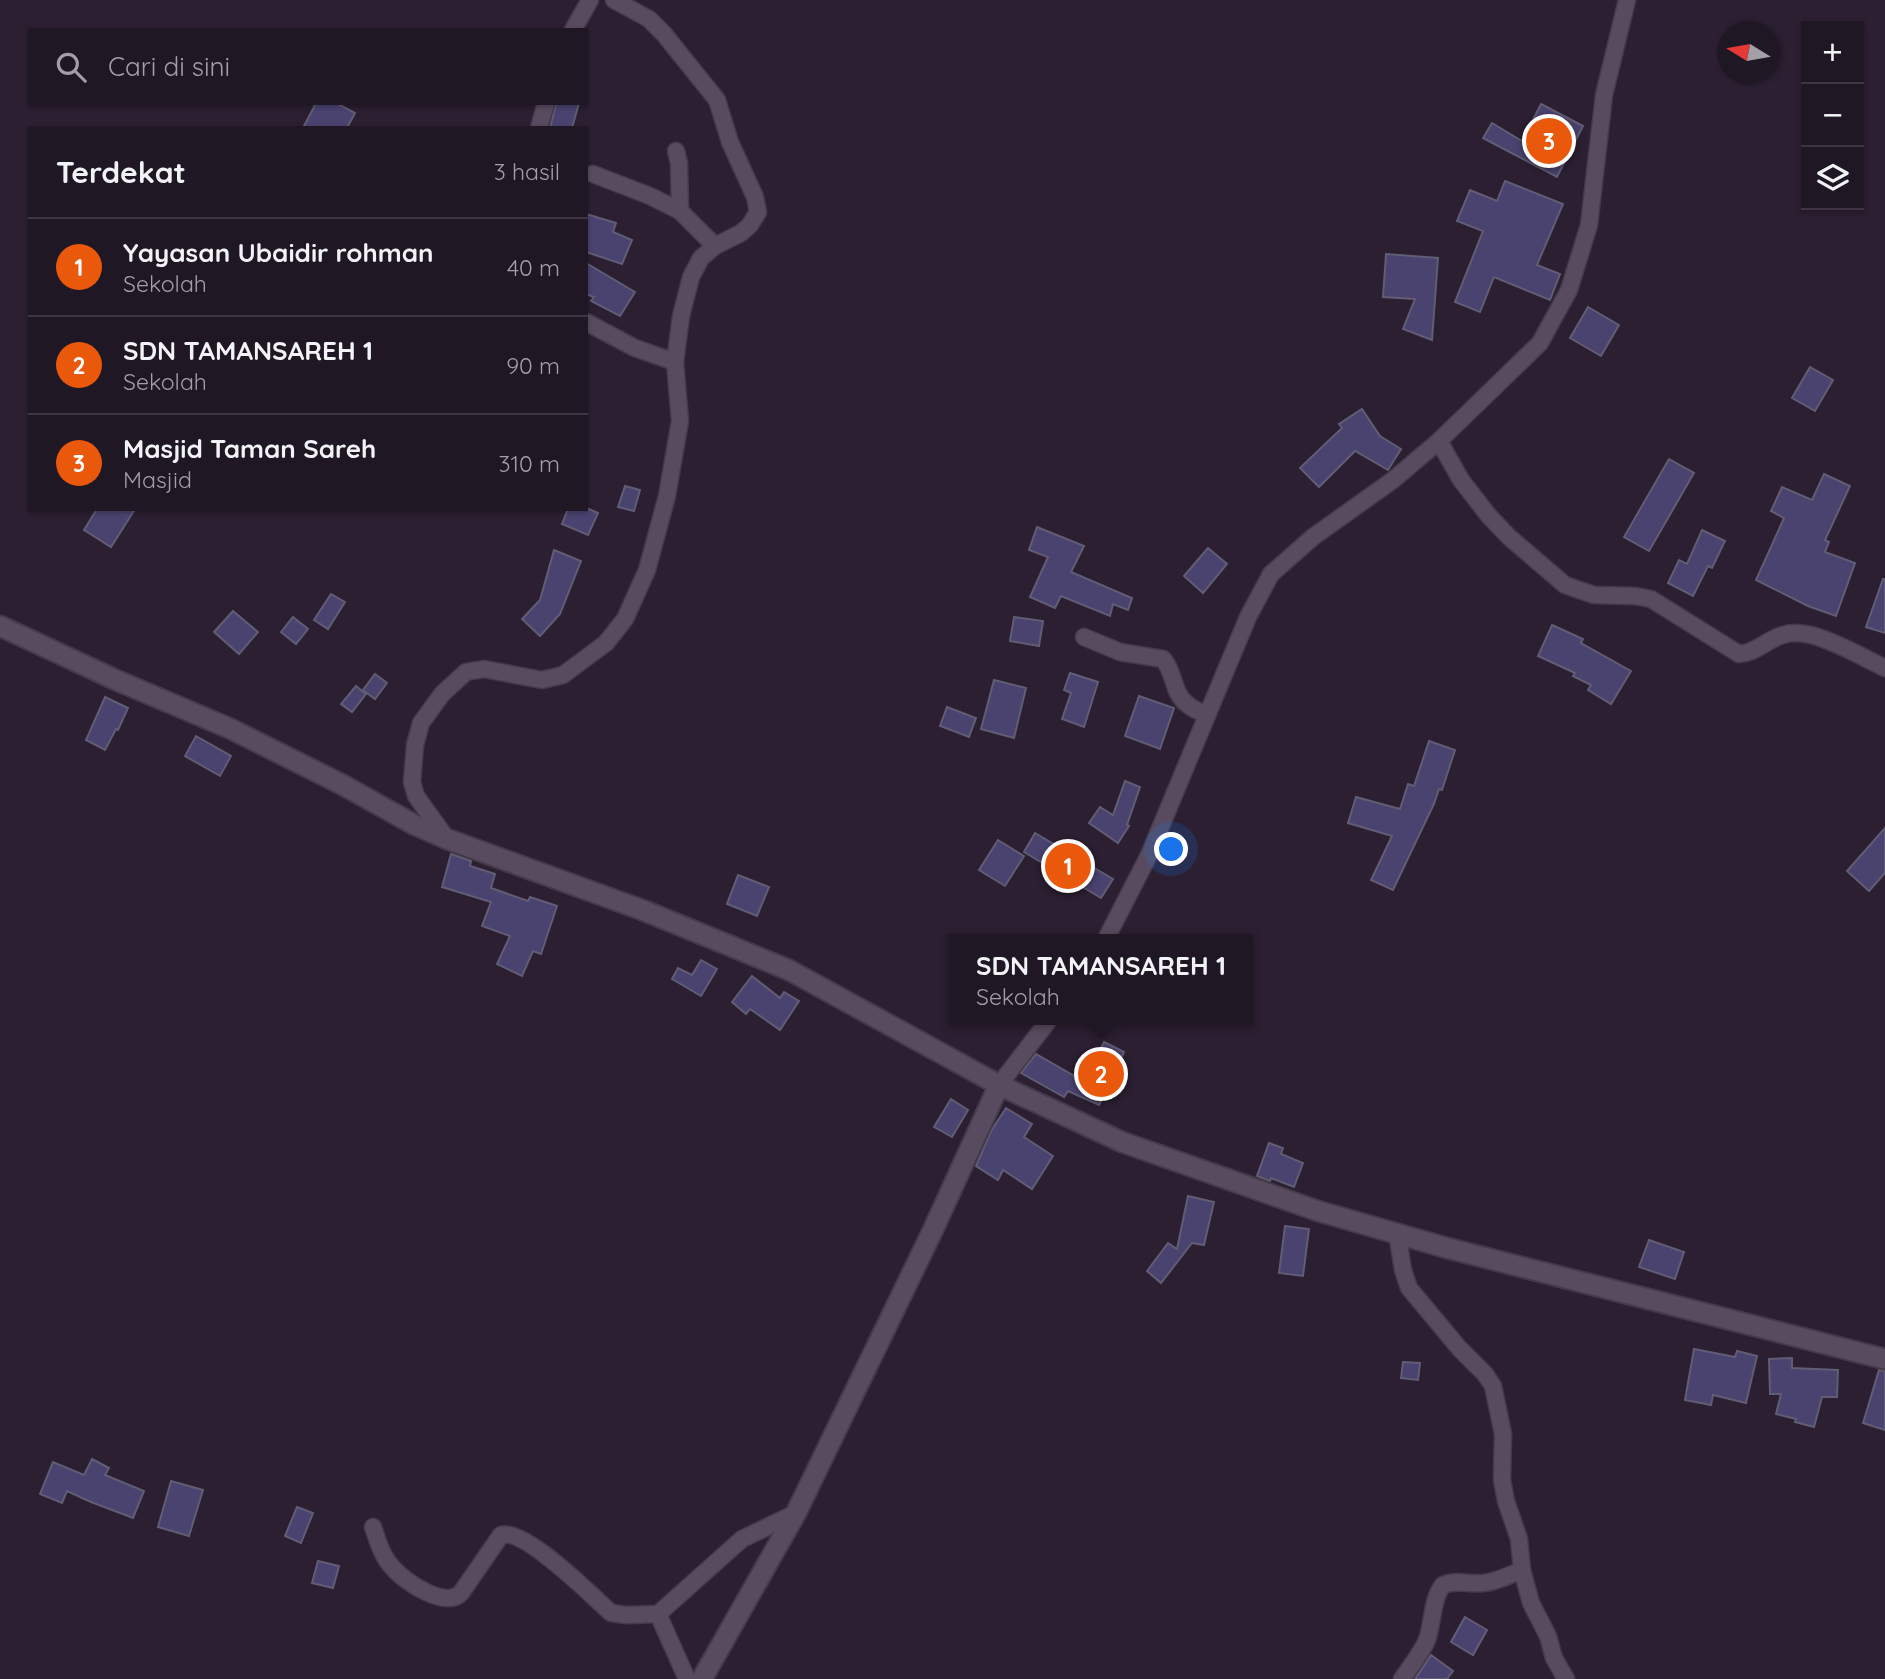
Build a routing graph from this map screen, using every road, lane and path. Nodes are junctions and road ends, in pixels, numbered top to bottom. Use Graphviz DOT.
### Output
graph roads {
  1 [pos="590,0"];
  2 [pos="614,0"];
  3 [pos="1627,0"];
  4 [pos="574,28"];
  5 [pos="545,105"];
  6 [pos="540,126"];
  7 [pos="676,151"];
  8 [pos="593,174"];
  9 [pos="680,211"];
  10 [pos="715,246"];
  11 [pos="588,323"];
  12 [pos="675,362"];
  13 [pos="1439,441"];
  14 [pos="0,626"];
  15 [pos="1084,637"];
  16 [pos="1885,668"];
  17 [pos="1207,715"];
  18 [pos="447,839"];
  19 [pos="1110,934"];
  20 [pos="1045,1025"];
  21 [pos="999,1085"];
  22 [pos="1397,1233"];
  23 [pos="1885,1359"];
  24 [pos="796,1513"];
  25 [pos="373,1527"];
  26 [pos="1522,1570"];
  27 [pos="658,1614"];
  28 [pos="687,1679"];
  29 [pos="702,1679"];
  30 [pos="1402,1679"];
  31 [pos="1566,1679"];
  1 -- 4 [label="street"];
  2 -- 10 [label="street"];
  3 -- 13 [label="street"];
  5 -- 6 [label="street"];
  7 -- 9 [label="street"];
  8 -- 9 [label="street"];
  9 -- 10 [label="street"];
  10 -- 12 [label="street"];
  11 -- 12 [label="street"];
  12 -- 18 [label="street"];
  13 -- 16 [label="street"];
  13 -- 17 [label="street"];
  14 -- 18 [label="street"];
  15 -- 17 [label="street"];
  17 -- 19 [label="street"];
  18 -- 21 [label="street"];
  20 -- 21 [label="street"];
  21 -- 22 [label="street"];
  21 -- 24 [label="street"];
  22 -- 23 [label="street"];
  22 -- 26 [label="street"];
  24 -- 27 [label="street"];
  24 -- 29 [label="street"];
  25 -- 27 [label="street"];
  26 -- 30 [label="street"];
  26 -- 31 [label="street"];
  27 -- 28 [label="street"];
}
